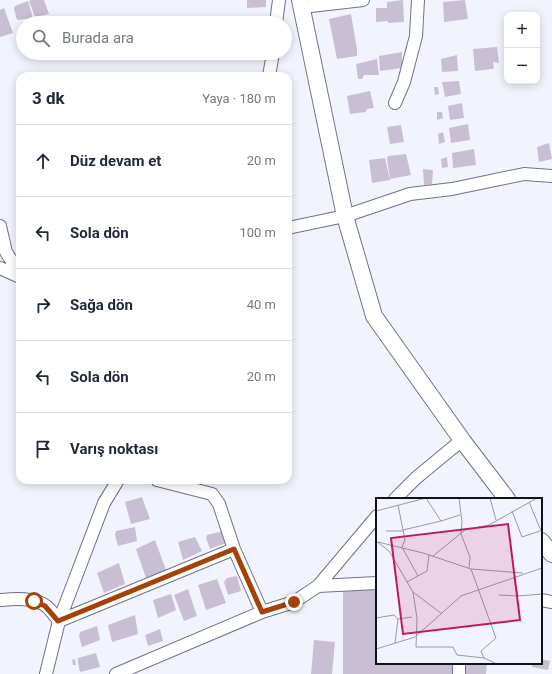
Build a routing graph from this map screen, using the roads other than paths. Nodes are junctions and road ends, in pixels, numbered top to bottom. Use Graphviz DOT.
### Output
graph roads {
  1 [pos="279,0"];
  2 [pos="363,0"];
  3 [pos="418,0"];
  4 [pos="301,4"];
  5 [pos="277,16"];
  6 [pos="272,60"];
  7 [pos="271,72"];
  8 [pos="395,103"];
  9 [pos="552,176"];
  10 [pos="345,216"];
  11 [pos="0,226"];
  12 [pos="292,227"];
  13 [pos="0,268"];
  14 [pos="16,268"];
  15 [pos="16,274"];
  16 [pos="462,440"];
  17 [pos="116,484"];
  18 [pos="173,484"];
  19 [pos="396,498"];
  20 [pos="507,498"];
  21 [pos="376,517"];
  22 [pos="542,542"];
  23 [pos="234,549"];
  24 [pos="552,554"];
  25 [pos="376,583"];
  26 [pos="318,586"];
  27 [pos="0,600"];
  28 [pos="542,600"];
  29 [pos="552,602"];
  30 [pos="262,612"];
  31 [pos="58,621"];
  32 [pos="46,674"];
  33 [pos="116,674"];
  1 -- 5 [label="street"];
  2 -- 4 [label="street"];
  3 -- 8 [label="street"];
  4 -- 10 [label="main road"];
  6 -- 7 [label="street"];
  9 -- 10 [label="street"];
  10 -- 12 [label="street"];
  10 -- 16 [label="main road"];
  11 -- 14 [label="street"];
  13 -- 15 [label="street"];
  16 -- 19 [label="street"];
  16 -- 20 [label="main road"];
  17 -- 31 [label="street"];
  18 -- 23 [label="street"];
  21 -- 26 [label="street"];
  22 -- 24 [label="main road"];
  23 -- 30 [label="street"];
  23 -- 31 [label="street"];
  25 -- 26 [label="street"];
  26 -- 30 [label="street"];
  27 -- 31 [label="street"];
  28 -- 29 [label="street"];
  30 -- 33 [label="street"];
  31 -- 32 [label="street"];
}
